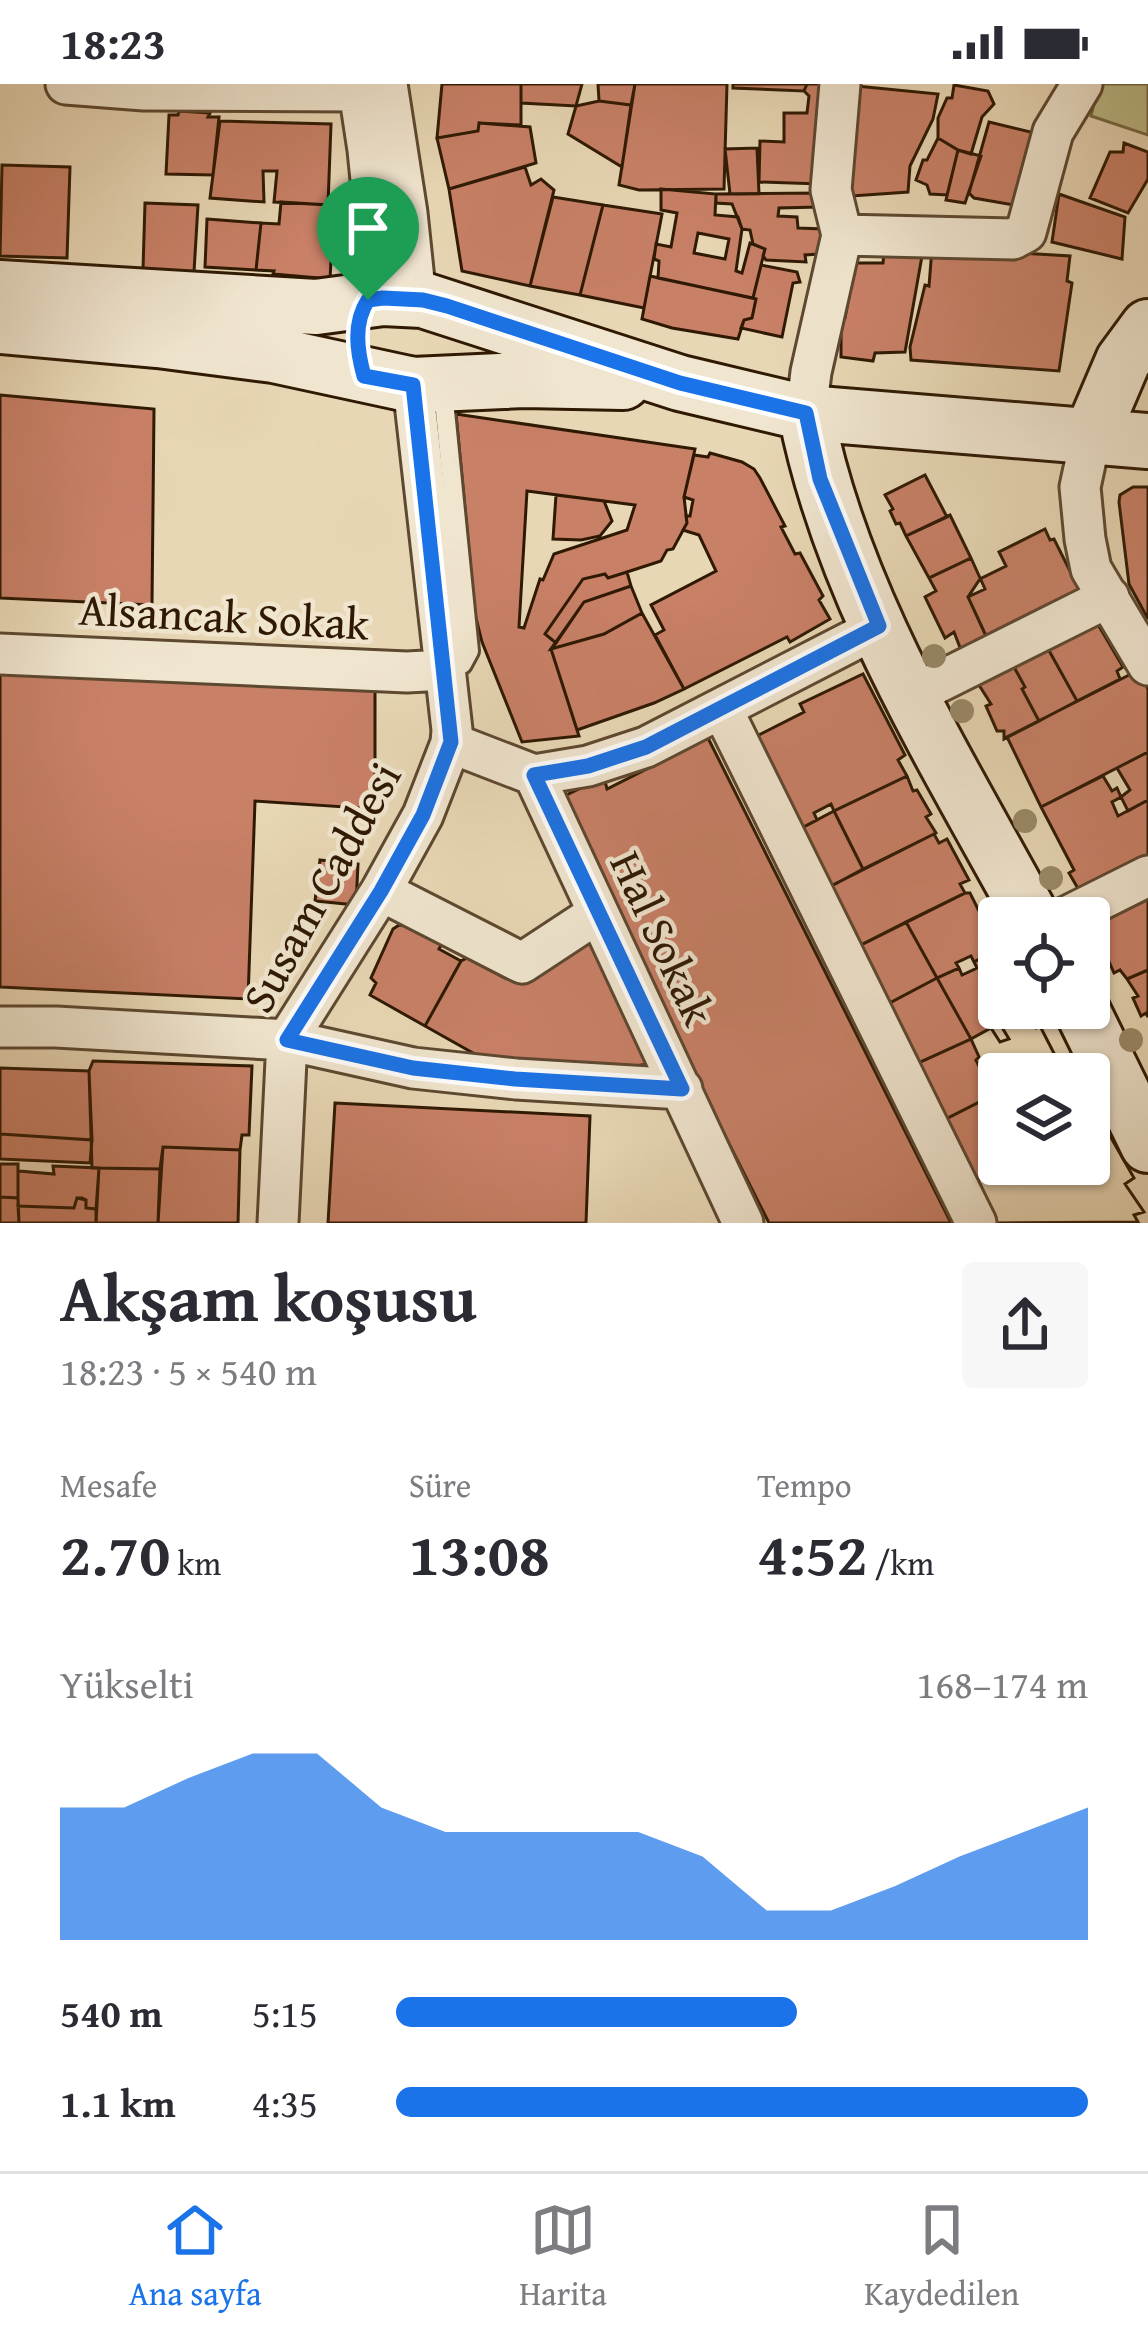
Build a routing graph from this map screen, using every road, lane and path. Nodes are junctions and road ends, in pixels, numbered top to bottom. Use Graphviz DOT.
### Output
graph roads {
  1 [pos="66,84"];
  2 [pos="840,84"];
  3 [pos="1082,84"];
  4 [pos="368,86"];
  5 [pos="842,235"];
  6 [pos="0,288"];
  7 [pos="401,300"];
  8 [pos="0,326"];
  9 [pos="1148,327"];
  10 [pos="407,382"];
  11 [pos="680,383"];
  12 [pos="1148,385"];
  13 [pos="808,392"];
  14 [pos="1091,436"];
  15 [pos="1148,441"];
  16 [pos="1109,597"];
  17 [pos="879,626"];
  18 [pos="0,654"];
  19 [pos="1148,665"];
  20 [pos="445,670"];
  21 [pos="911,696"];
  22 [pos="722,709"];
  23 [pos="451,742"];
  24 [pos="534,775"];
  25 [pos="1148,876"];
  26 [pos="381,891"];
  27 [pos="1021,897"];
  28 [pos="1106,897"];
  29 [pos="598,913"];
  30 [pos="0,1027"];
  31 [pos="1092,1029"];
  32 [pos="287,1040"];
  33 [pos="682,1089"];
  34 [pos="1148,1145"];
  35 [pos="278,1223"];
  36 [pos="742,1223"];
  37 [pos="976,1223"];
  1 -- 4 [label="street"];
  2 -- 5 [label="street"];
  3 -- 5 [label="street"];
  4 -- 7 [label="street"];
  5 -- 13 [label="street"];
  6 -- 7 [label="main road"];
  7 -- 10 [label="main road"];
  7 -- 10 [label="main road"];
  7 -- 11 [label="main road"];
  8 -- 10 [label="main road"];
  9 -- 14 [label="main road"];
  10 -- 11 [label="main road"];
  10 -- 20 [label="street, Susam Caddesi"];
  11 -- 13 [label="main road"];
  12 -- 14 [label="main road"];
  13 -- 14 [label="main road"];
  13 -- 17 [label="main road"];
  14 -- 15 [label="main road"];
  14 -- 16 [label="street"];
  16 -- 19 [label="street"];
  16 -- 21 [label="street"];
  17 -- 21 [label="main road"];
  17 -- 22 [label="street"];
  18 -- 20 [label="street, Alsancak Sokak"];
  20 -- 23 [label="street, Susam Caddesi"];
  21 -- 27 [label="main road"];
  22 -- 24 [label="street"];
  22 -- 37 [label="street"];
  23 -- 24 [label="street"];
  23 -- 26 [label="street, Susam Caddesi"];
  24 -- 29 [label="street, Hal Sokak"];
  25 -- 28 [label="street"];
  26 -- 29 [label="street"];
  26 -- 32 [label="street, Susam Caddesi"];
  29 -- 33 [label="street, Hal Sokak"];
  30 -- 32 [label="street"];
  31 -- 34 [label="main road"];
  32 -- 33 [label="street"];
  32 -- 35 [label="street, Susam Caddesi"];
  33 -- 36 [label="street, Hal Sokak"];
}
